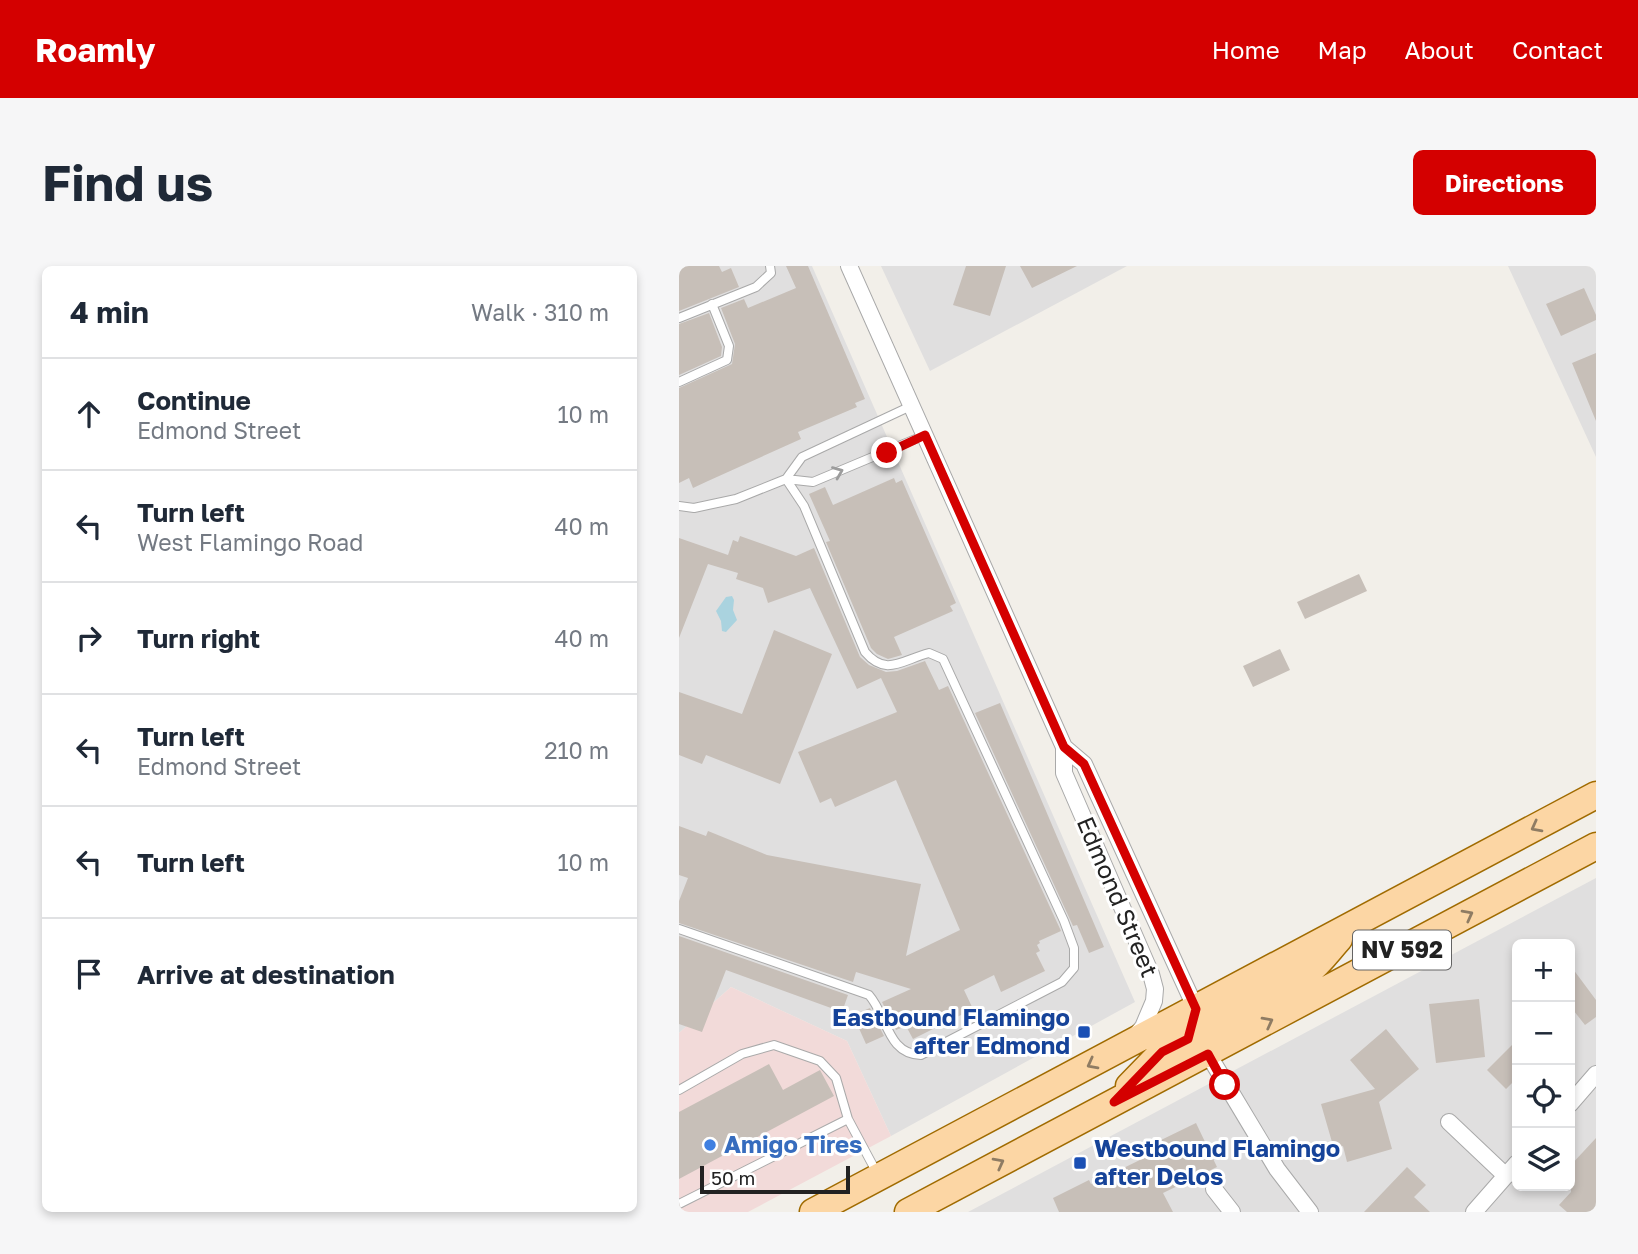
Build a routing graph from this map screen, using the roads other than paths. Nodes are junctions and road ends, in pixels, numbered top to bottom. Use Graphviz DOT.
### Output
graph roads {
  1 [pos="770,266"];
  2 [pos="849,266"];
  3 [pos="712,304"];
  4 [pos="679,318"];
  5 [pos="679,382"];
  6 [pos="912,406"];
  7 [pos="925,435"];
  8 [pos="786,479"];
  9 [pos="679,506"];
  10 [pos="1064,747"];
  11 [pos="1596,795"];
  12 [pos="1596,846"];
  13 [pos="1352,925"];
  14 [pos="679,929"];
  15 [pos="1196,1009"];
  16 [pos="1129,1044"];
  17 [pos="1208,1054"];
  18 [pos="1596,1074"];
  19 [pos="679,1090"];
  20 [pos="1575,1098"];
  21 [pos="1114,1102"];
  22 [pos="848,1119"];
  23 [pos="1449,1122"];
  24 [pos="1512,1169"];
  25 [pos="1506,1176"];
  26 [pos="879,1177"];
  27 [pos="1214,1189"];
  28 [pos="679,1204"];
  29 [pos="831,1205"];
  30 [pos="930,1207"];
  31 [pos="813,1212"];
  32 [pos="1232,1212"];
  33 [pos="1310,1212"];
  34 [pos="1473,1212"];
  1 -- 3 [label="lane"];
  2 -- 6 [label="street, Edmond Street"];
  3 -- 4 [label="lane"];
  3 -- 5 [label="lane"];
  6 -- 7 [label="street, Edmond Street"];
  6 -- 8 [label="lane"];
  8 -- 7 [label="lane, one-way"];
  7 -- 10 [label="street, Edmond Street"];
  8 -- 9 [label="lane"];
  8 -- 14 [label="lane"];
  10 -- 15 [label="street, Edmond Street"];
  10 -- 16 [label="street, Edmond Street"];
  11 -- 13 [label="main road, NV 592, one-way"];
  17 -- 12 [label="main road, NV 592, one-way"];
  13 -- 15 [label="main road, NV 592"];
  13 -- 17 [label="main road"];
  15 -- 16 [label="main road, NV 592"];
  15 -- 21 [label="main road"];
  16 -- 26 [label="main road, NV 592, one-way"];
  17 -- 21 [label="main road, NV 592"];
  17 -- 33 [label="street"];
  18 -- 20 [label="street"];
  19 -- 22 [label="lane"];
  30 -- 21 [label="main road, NV 592, one-way"];
  22 -- 26 [label="lane"];
  22 -- 28 [label="lane"];
  23 -- 25 [label="street"];
  24 -- 25 [label="street"];
  25 -- 34 [label="street"];
  26 -- 29 [label="main road, NV 592"];
  27 -- 32 [label="street"];
  29 -- 31 [label="main road, NV 592"];
}
